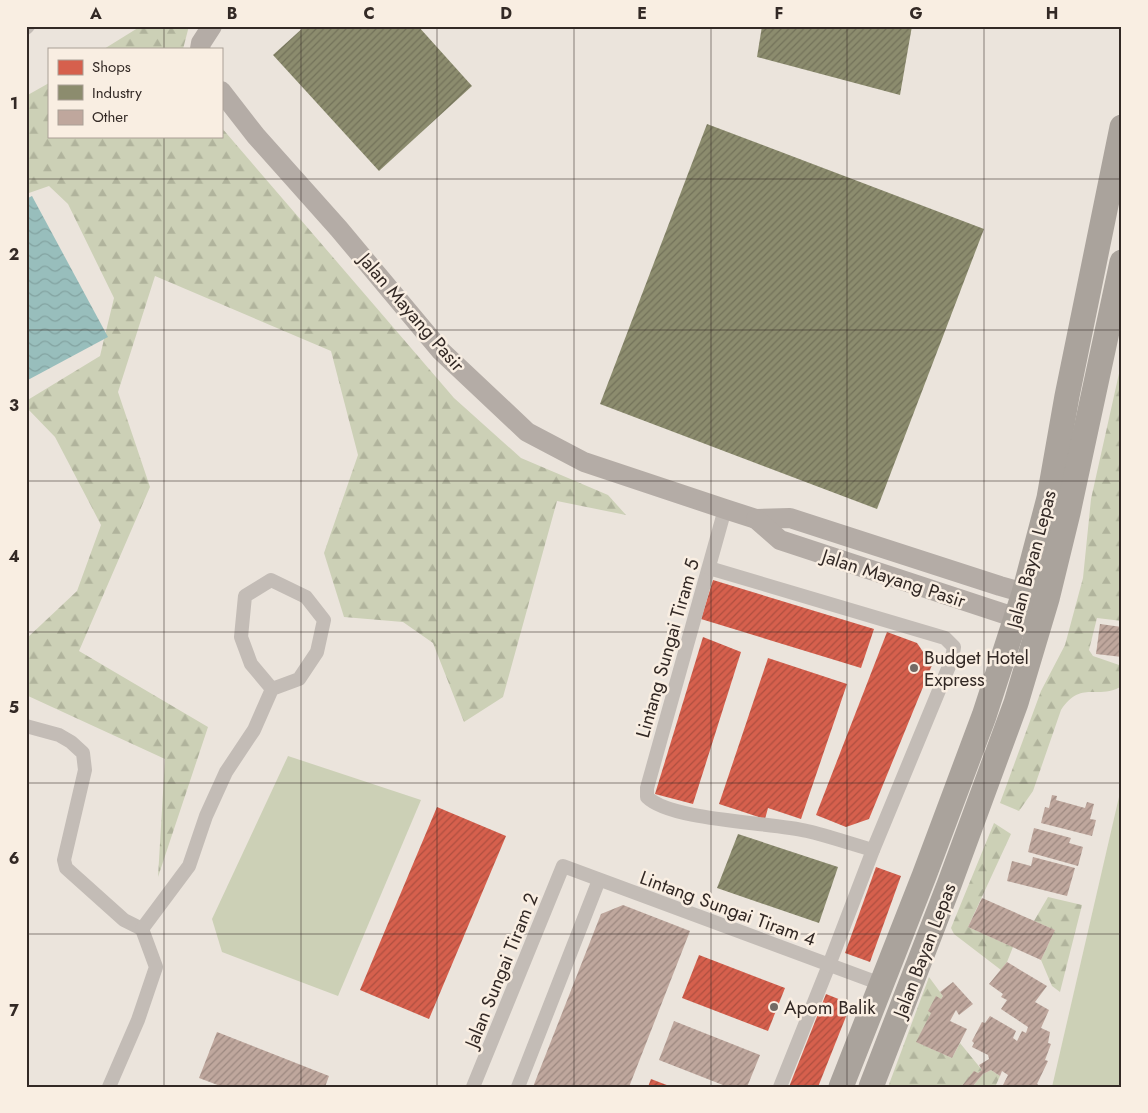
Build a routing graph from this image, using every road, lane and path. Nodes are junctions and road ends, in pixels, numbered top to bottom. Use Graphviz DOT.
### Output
graph roads {
  1 [pos="212,26"];
  2 [pos="200,48"];
  3 [pos="222,93"];
  4 [pos="1122,127"];
  5 [pos="1122,262"];
  6 [pos="725,509"];
  7 [pos="1068,513"];
  8 [pos="756,519"];
  9 [pos="709,568"];
  10 [pos="1035,596"];
  11 [pos="1015,618"];
  12 [pos="1039,625"];
  13 [pos="272,689"];
  14 [pos="1016,703"];
  15 [pos="26,726"];
  16 [pos="873,850"];
  17 [pos="562,866"];
  18 [pos="599,880"];
  19 [pos="142,929"];
  20 [pos="829,965"];
  21 [pos="881,984"];
  22 [pos="109,1087"];
  23 [pos="474,1087"];
  24 [pos="518,1087"];
  25 [pos="780,1087"];
  26 [pos="841,1087"];
  27 [pos="871,1087"];
  1 -- 2 [label="street"];
  3 -- 6 [label="street, Jalan Mayang Pasir"];
  4 -- 10 [label="highway, Jalan Bayan Lepas"];
  5 -- 7 [label="highway, Jalan Bayan Lepas"];
  6 -- 8 [label="street, Jalan Mayang Pasir"];
  6 -- 9 [label="street, Lintang Sungai Tiram 5"];
  7 -- 10 [label="highway, Jalan Bayan Lepas"];
  7 -- 14 [label="highway"];
  8 -- 10 [label="street, Jalan Mayang Pasir"];
  8 -- 11 [label="street, Jalan Mayang Pasir"];
  9 -- 16 [label="street, Lintang Sungai Tiram 5"];
  9 -- 16 [label="street"];
  10 -- 11 [label="highway, Jalan Bayan Lepas"];
  10 -- 12 [label="highway, Jalan Bayan Lepas"];
  11 -- 12 [label="street, Jalan Mayang Pasir"];
  11 -- 21 [label="highway, Jalan Bayan Lepas"];
  12 -- 14 [label="highway, Jalan Bayan Lepas"];
  13 -- 13 [label="street"];
  13 -- 19 [label="street"];
  14 -- 27 [label="highway, Jalan Bayan Lepas"];
  15 -- 19 [label="street"];
  16 -- 20 [label="street"];
  17 -- 18 [label="street, Lintang Sungai Tiram 4"];
  17 -- 23 [label="street, Jalan Sungai Tiram 2"];
  18 -- 20 [label="street, Lintang Sungai Tiram 4"];
  18 -- 24 [label="street"];
  19 -- 22 [label="street"];
  20 -- 21 [label="street, Lintang Sungai Tiram 4"];
  20 -- 25 [label="street"];
  21 -- 26 [label="highway, Jalan Bayan Lepas"];
}
